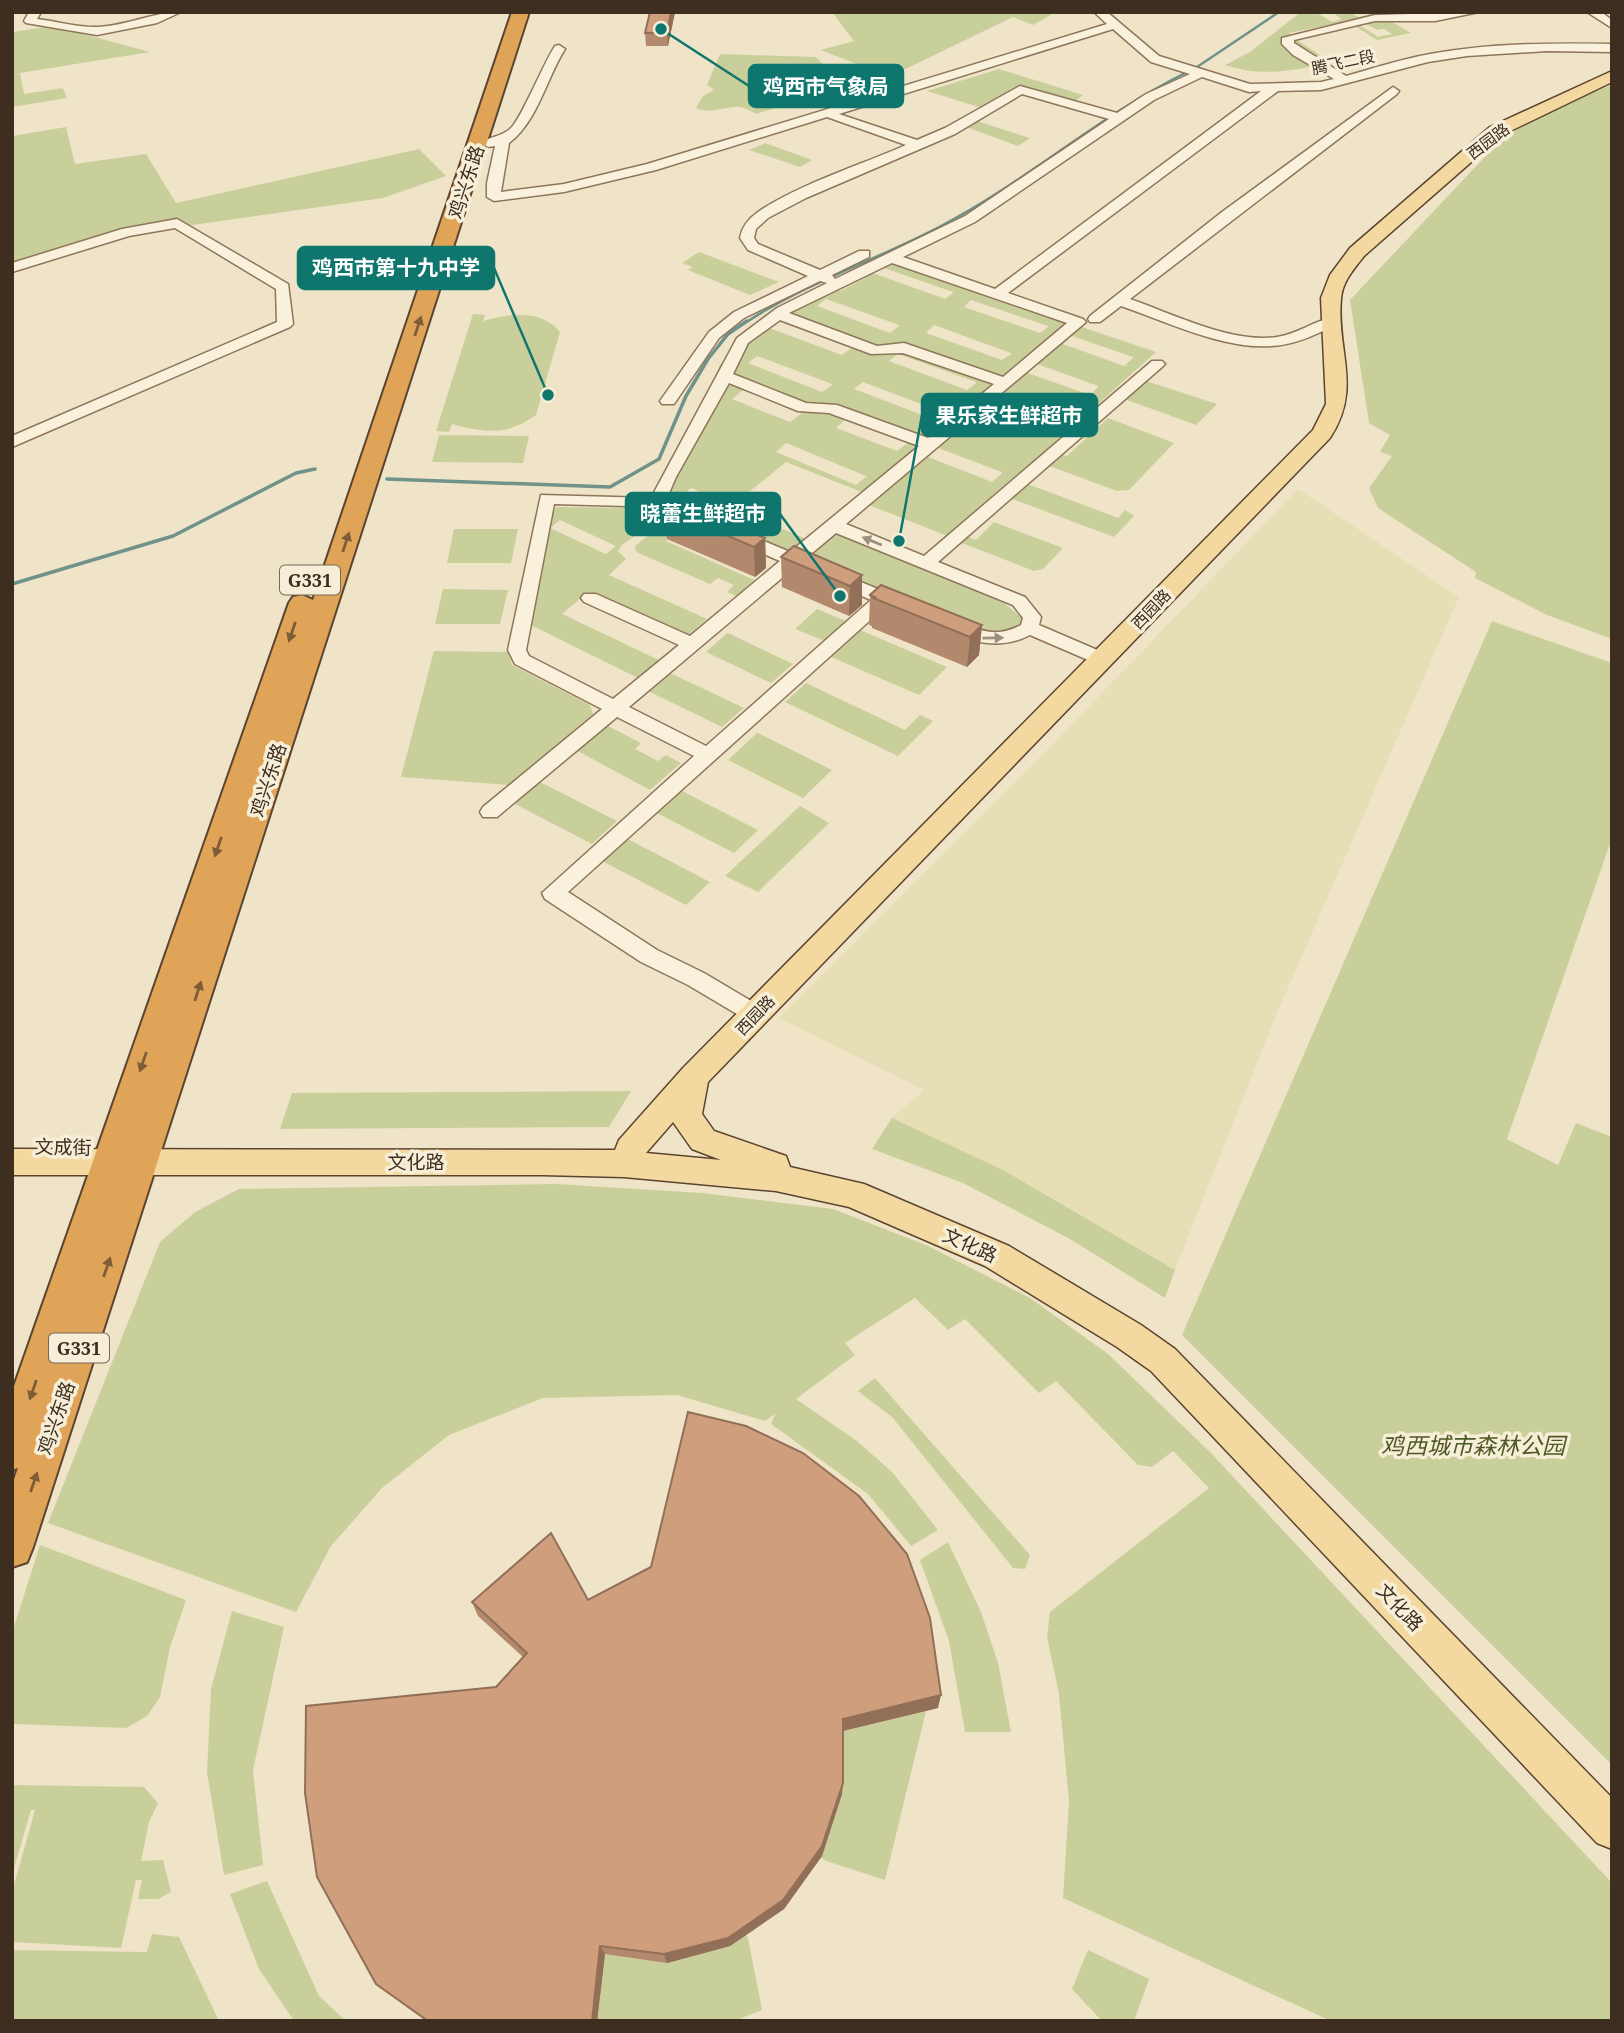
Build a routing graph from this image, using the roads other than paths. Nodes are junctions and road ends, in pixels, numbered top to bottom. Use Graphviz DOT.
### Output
graph roads {
  1 [pos="35,12"];
  2 [pos="175,12"];
  3 [pos="507,12"];
  4 [pos="521,12"];
  5 [pos="1100,12"];
  6 [pos="1473,12"];
  7 [pos="1593,12"];
  8 [pos="1115,25"];
  9 [pos="1612,25"];
  10 [pos="1610,48"];
  11 [pos="559,49"];
  12 [pos="1181,68"];
  13 [pos="1199,75"];
  14 [pos="1611,75"];
  15 [pos="1158,80"];
  16 [pos="1345,80"];
  17 [pos="1174,86"];
  18 [pos="1275,87"];
  19 [pos="1394,91"];
  20 [pos="1132,94"];
  21 [pos="1147,99"];
  22 [pos="828,112"];
  23 [pos="1104,113"];
  24 [pos="1120,118"];
  25 [pos="491,142"];
  26 [pos="919,145"];
  27 [pos="892,258"];
  28 [pos="12,268"];
  29 [pos="819,275"];
  30 [pos="839,283"];
  31 [pos="997,294"];
  32 [pos="1118,300"];
  33 [pos="761,303"];
  34 [pos="780,313"];
  35 [pos="1095,319"];
  36 [pos="1333,321"];
  37 [pos="1157,364"];
  38 [pos="724,376"];
  39 [pos="1004,383"];
  40 [pos="713,399"];
  41 [pos="12,442"];
  42 [pos="931,445"];
  43 [pos="657,503"];
  44 [pos="677,512"];
  45 [pos="835,526"];
  46 [pos="722,530"];
  47 [pos="794,560"];
  48 [pos="926,563"];
  49 [pos="590,598"];
  50 [pos="884,598"];
  51 [pos="908,608"];
  52 [pos="932,618"];
  53 [pos="1029,628"];
  54 [pos="692,644"];
  55 [pos="1102,659"];
  56 [pos="614,708"];
  57 [pos="708,755"];
  58 [pos="490,812"];
  59 [pos="755,1014"];
  60 [pos="694,1077"];
  61 [pos="12,1146"];
  62 [pos="128,1155"];
  63 [pos="627,1157"];
  64 [pos="12,1162"];
  65 [pos="775,1165"];
  66 [pos="12,1451"];
  67 [pos="12,1547"];
  68 [pos="1612,1802"];
  69 [pos="1612,1828"];
  1 -- 2 [label="street"];
  3 -- 62 [label="highway, 鸡兴东路 / G331, one-way"];
  4 -- 25 [label="highway, 鸡兴东路 / G331"];
  5 -- 8 [label="street, 腾飞二段"];
  6 -- 16 [label="street"];
  7 -- 9 [label="street"];
  8 -- 12 [label="street, 腾飞二段"];
  8 -- 22 [label="street"];
  10 -- 16 [label="street, 腾飞二段"];
  11 -- 25 [label="street"];
  12 -- 13 [label="street, 腾飞二段"];
  12 -- 15 [label="street"];
  13 -- 17 [label="street"];
  13 -- 18 [label="street, 腾飞二段"];
  14 -- 36 [label="main road, 西园路"];
  15 -- 17 [label="street"];
  15 -- 20 [label="street"];
  16 -- 18 [label="street, 腾飞二段"];
  17 -- 21 [label="street"];
  18 -- 31 [label="street"];
  19 -- 32 [label="street"];
  20 -- 21 [label="street"];
  20 -- 23 [label="street"];
  21 -- 24 [label="street"];
  22 -- 25 [label="street"];
  22 -- 26 [label="street"];
  23 -- 24 [label="street"];
  23 -- 26 [label="street"];
  23 -- 29 [label="street"];
  24 -- 27 [label="street"];
  62 -- 25 [label="highway, 鸡兴东路 / G331, one-way"];
  26 -- 29 [label="street"];
  27 -- 30 [label="street"];
  27 -- 31 [label="street"];
  28 -- 41 [label="street"];
  29 -- 30 [label="street"];
  29 -- 33 [label="street"];
  30 -- 34 [label="street"];
  31 -- 39 [label="street"];
  32 -- 35 [label="street"];
  32 -- 36 [label="street"];
  33 -- 34 [label="street"];
  33 -- 40 [label="street"];
  34 -- 38 [label="street"];
  34 -- 39 [label="street"];
  36 -- 55 [label="main road, 西园路"];
  37 -- 48 [label="street"];
  38 -- 40 [label="street"];
  38 -- 42 [label="street"];
  39 -- 42 [label="street"];
  40 -- 43 [label="street"];
  42 -- 45 [label="street"];
  43 -- 44 [label="street"];
  43 -- 56 [label="street"];
  45 -- 47 [label="street"];
  48 -- 45 [label="street, one-way"];
  46 -- 47 [label="street"];
  47 -- 50 [label="street"];
  47 -- 54 [label="street"];
  48 -- 53 [label="street"];
  49 -- 54 [label="street"];
  50 -- 51 [label="street"];
  50 -- 57 [label="street"];
  52 -- 53 [label="street, one-way"];
  53 -- 55 [label="street"];
  54 -- 56 [label="street"];
  55 -- 59 [label="main road, 西园路"];
  56 -- 57 [label="street"];
  56 -- 58 [label="street"];
  57 -- 59 [label="street"];
  59 -- 60 [label="main road, 西园路"];
  60 -- 63 [label="main road, 西园路"];
  60 -- 65 [label="main road"];
  61 -- 62 [label="main road, 文成街"];
  62 -- 63 [label="main road, 文化路"];
  62 -- 64 [label="main road, 文成街"];
  62 -- 66 [label="highway, 鸡兴东路 / G331, one-way"];
  67 -- 62 [label="highway, 鸡兴东路 / G331, one-way"];
  63 -- 65 [label="main road, 文化路"];
  63 -- 69 [label="main road, 文化路"];
  65 -- 68 [label="main road, 文化路"];
}
